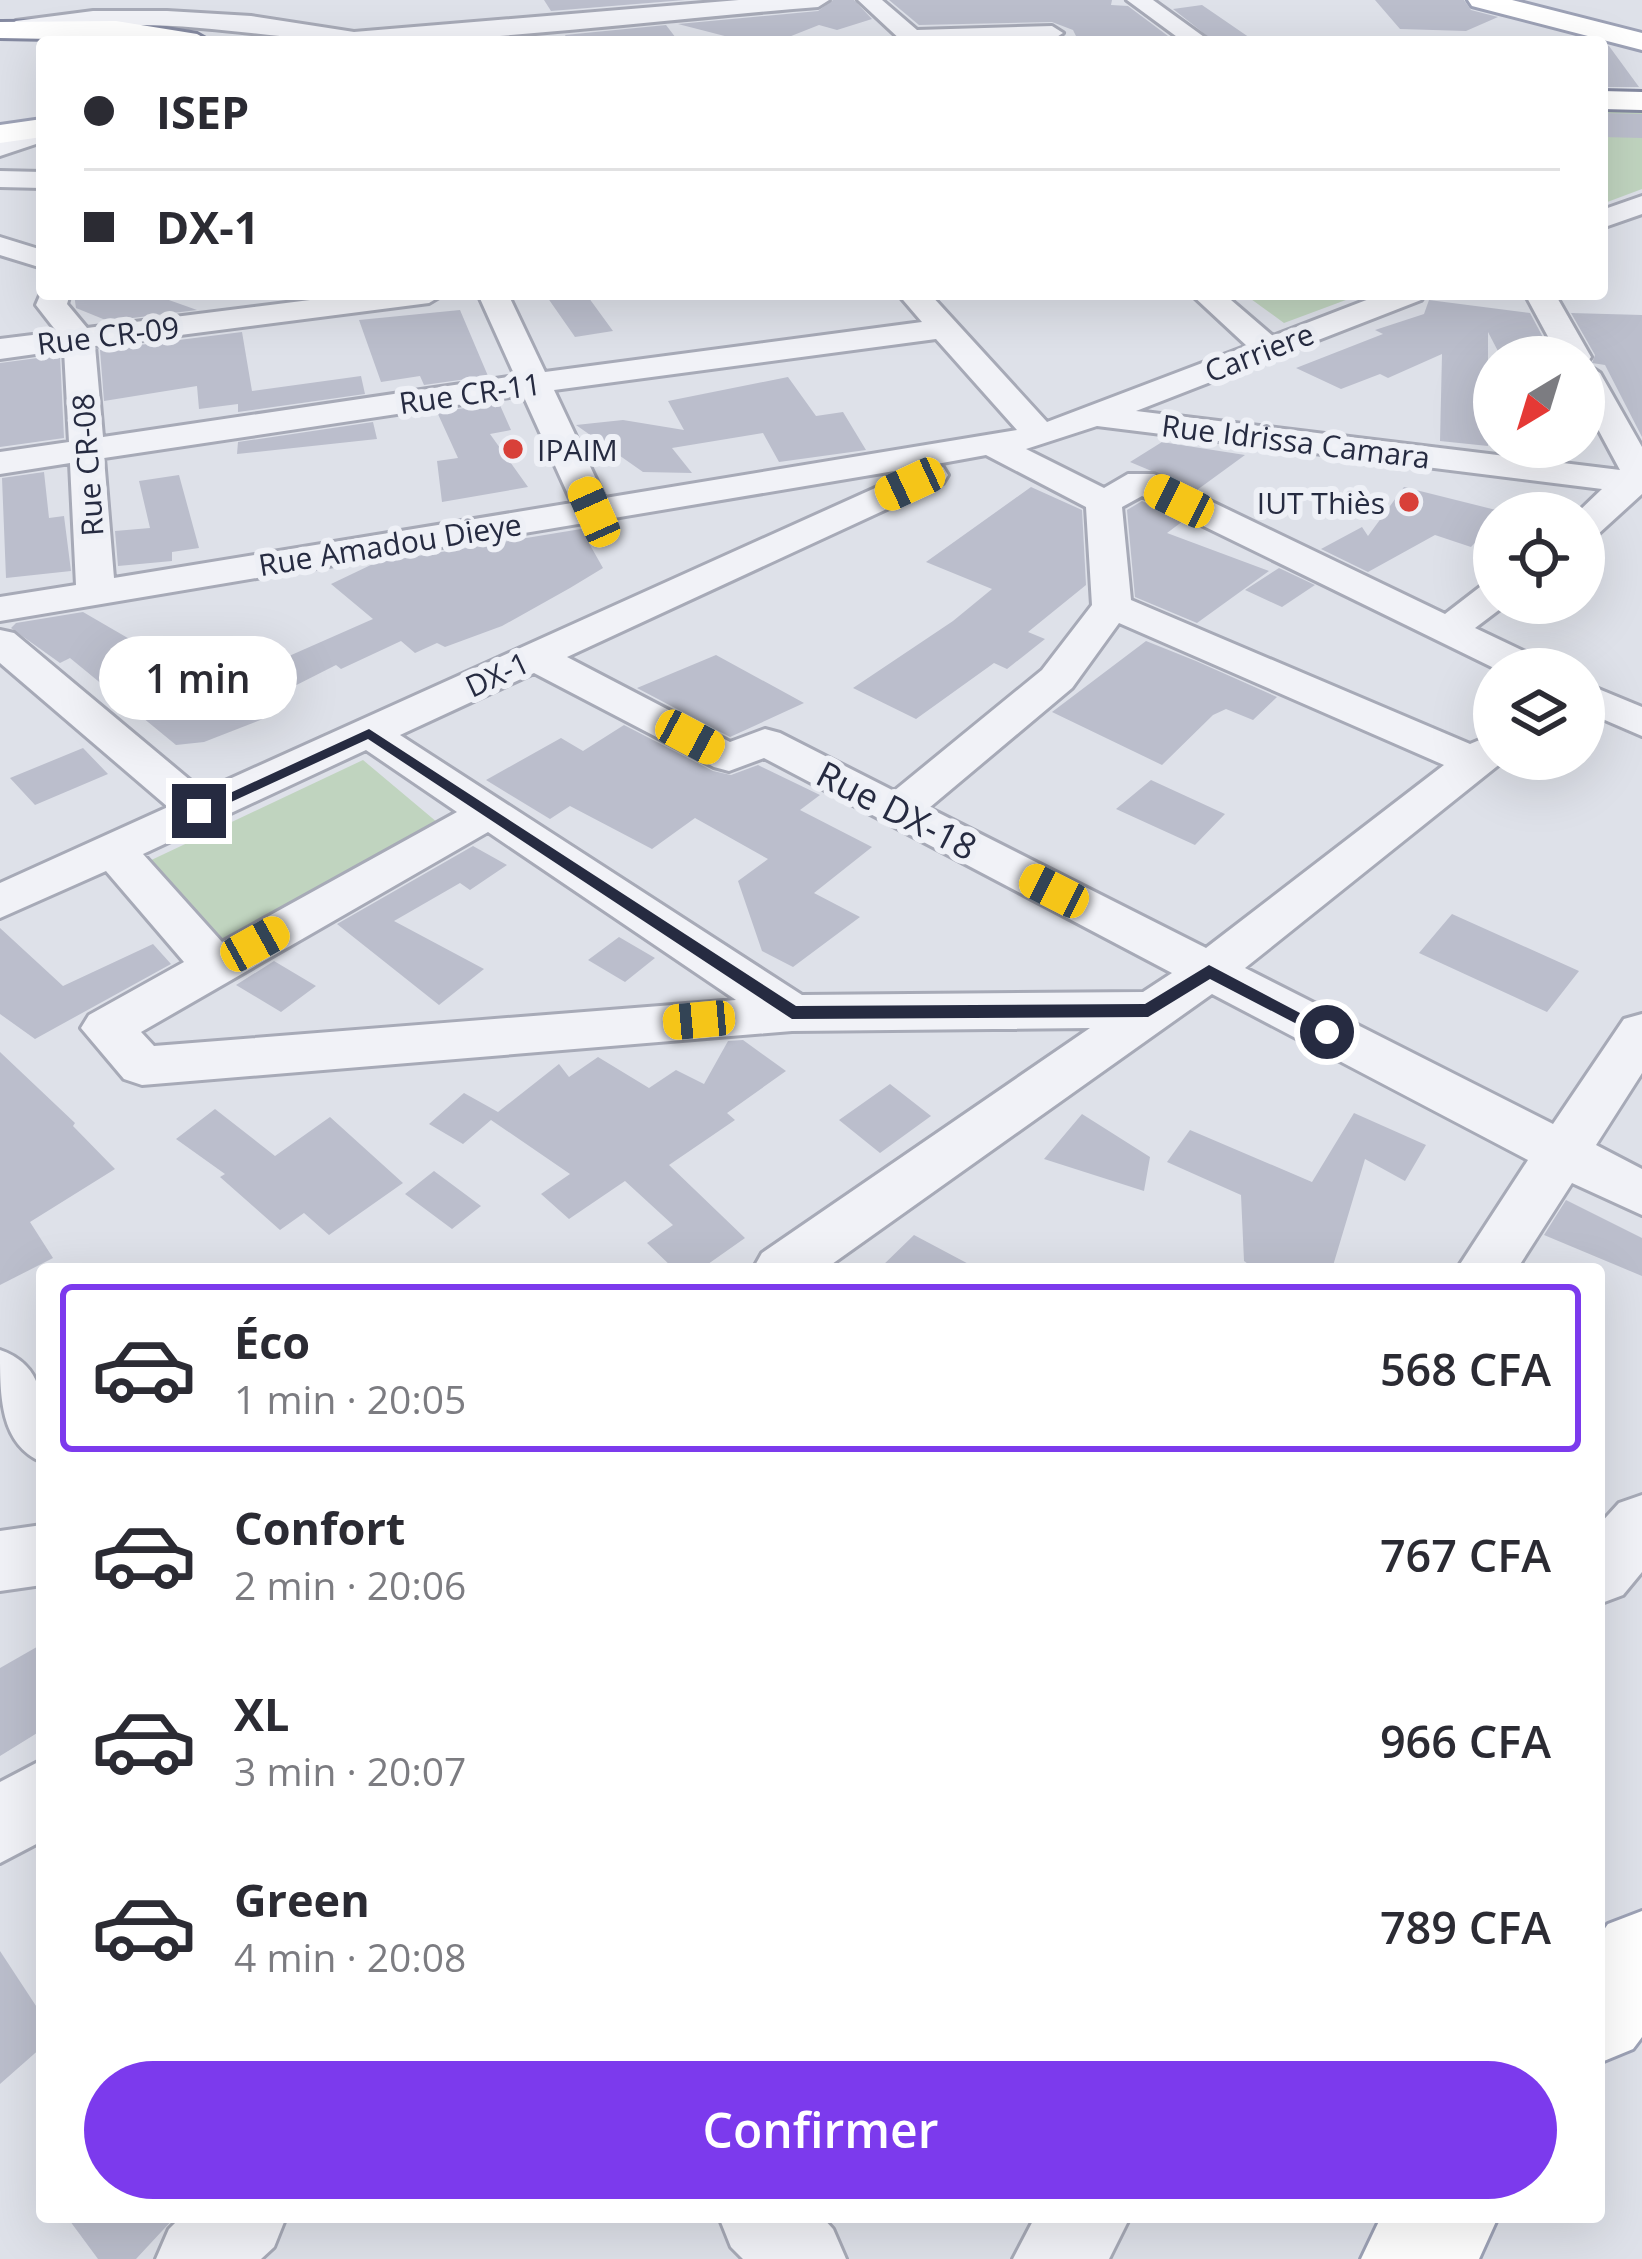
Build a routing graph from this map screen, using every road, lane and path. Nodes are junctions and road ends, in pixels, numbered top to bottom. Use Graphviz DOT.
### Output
graph roads {
  1 [pos="513,0"];
  2 [pos="818,0"];
  3 [pos="869,0"];
  4 [pos="1138,0"];
  5 [pos="1481,0"];
  6 [pos="661,7"];
  7 [pos="352,10"];
  8 [pos="188,22"];
  9 [pos="6,33"];
  10 [pos="542,33"];
  11 [pos="1052,33"];
  12 [pos="325,36"];
  13 [pos="354,36"];
  14 [pos="472,36"];
  15 [pos="688,36"];
  16 [pos="910,36"];
  17 [pos="993,36"];
  18 [pos="1190,36"];
  19 [pos="36,42"];
  20 [pos="1642,42"];
  21 [pos="1608,100"];
  22 [pos="1642,100"];
  23 [pos="36,131"];
  24 [pos="36,133"];
  25 [pos="0,134"];
  26 [pos="0,148"];
  27 [pos="0,179"];
  28 [pos="36,180"];
  29 [pos="1642,204"];
  30 [pos="1608,218"];
  31 [pos="0,246"];
  32 [pos="36,257"];
  33 [pos="53,300"];
  34 [pos="382,300"];
  35 [pos="496,300"];
  36 [pos="918,300"];
  37 [pos="1213,300"];
  38 [pos="1395,300"];
  39 [pos="1543,300"];
  40 [pos="941,329"];
  41 [pos="1563,336"];
  42 [pos="79,339"];
  43 [pos="0,349"];
  44 [pos="1269,349"];
  45 [pos="536,383"];
  46 [pos="1605,412"];
  47 [pos="1093,416"];
  48 [pos="1041,436"];
  49 [pos="994,446"];
  50 [pos="86,450"];
  51 [pos="0,463"];
  52 [pos="1636,483"];
  53 [pos="1104,502"];
  54 [pos="1605,509"];
  55 [pos="594,512"];
  56 [pos="96,592"];
  57 [pos="1112,607"];
  58 [pos="0,609"];
  59 [pos="1473,612"];
  60 [pos="1448,631"];
  61 [pos="0,642"];
  62 [pos="1484,648"];
  63 [pos="535,657"];
  64 [pos="1605,705"];
  65 [pos="1642,723"];
  66 [pos="369,733"];
  67 [pos="1473,750"];
  68 [pos="1473,764"];
  69 [pos="898,810"];
  70 [pos="199,811"];
  71 [pos="490,812"];
  72 [pos="113,850"];
  73 [pos="0,902"];
  74 [pos="216,967"];
  75 [pos="1209,971"];
  76 [pos="1148,1010"];
  77 [pos="792,1013"];
  78 [pos="1642,1032"];
  79 [pos="1562,1153"];
  80 [pos="1642,1194"];
  81 [pos="790,1263"];
  82 [pos="1490,1263"];
  83 [pos="0,1376"];
  84 [pos="36,1427"];
  85 [pos="1642,1524"];
  86 [pos="36,1556"];
  87 [pos="0,1561"];
  88 [pos="1605,1566"];
  89 [pos="36,1800"];
  90 [pos="0,1826"];
  91 [pos="1642,1958"];
  92 [pos="1605,2007"];
  93 [pos="238,2223"];
  94 [pos="767,2223"];
  95 [pos="1083,2223"];
  96 [pos="1441,2223"];
  97 [pos="199,2259"];
  98 [pos="803,2259"];
  99 [pos="1056,2259"];
  100 [pos="1414,2259"];
  1 -- 10 [label="street"];
  2 -- 6 [label="street"];
  3 -- 16 [label="street"];
  4 -- 18 [label="street"];
  5 -- 20 [label="main road"];
  6 -- 10 [label="street"];
  6 -- 15 [label="street"];
  7 -- 13 [label="street"];
  8 -- 9 [label="main road"];
  8 -- 12 [label="street"];
  9 -- 19 [label="main road"];
  10 -- 14 [label="street"];
  11 -- 17 [label="street"];
  21 -- 22 [label="main road"];
  23 -- 25 [label="main road"];
  24 -- 26 [label="street"];
  27 -- 28 [label="street"];
  29 -- 30 [label="street"];
  31 -- 32 [label="street"];
  33 -- 42 [label="street"];
  34 -- 42 [label="street, Rue CR-09"];
  35 -- 45 [label="street"];
  36 -- 40 [label="street"];
  37 -- 44 [label="street"];
  38 -- 44 [label="street, Carriere"];
  39 -- 41 [label="street"];
  40 -- 45 [label="street, Rue CR-11"];
  40 -- 48 [label="street"];
  42 -- 43 [label="street, Rue CR-09"];
  42 -- 50 [label="street, Rue CR-08"];
  44 -- 47 [label="street, Carriere"];
  45 -- 50 [label="street, Rue CR-11"];
  45 -- 55 [label="street"];
  46 -- 52 [label="street"];
  47 -- 48 [label="street, Carriere"];
  47 -- 52 [label="street, Rue Idrissa Camara"];
  48 -- 49 [label="street, Carriere"];
  49 -- 53 [label="street"];
  49 -- 55 [label="street, Rue Amadou Dieye"];
  49 -- 63 [label="street, DX-1"];
  50 -- 51 [label="street, Rue CR-11"];
  50 -- 56 [label="street, Rue CR-08"];
  52 -- 54 [label="street"];
  53 -- 57 [label="street"];
  53 -- 60 [label="street"];
  55 -- 56 [label="street, Rue Amadou Dieye"];
  56 -- 58 [label="street, Rue Amadou Dieye"];
  57 -- 67 [label="street"];
  57 -- 69 [label="street"];
  59 -- 60 [label="street"];
  60 -- 62 [label="street"];
  61 -- 70 [label="street"];
  63 -- 66 [label="street, DX-1"];
  63 -- 69 [label="street, Rue DX-18"];
  64 -- 65 [label="street"];
  66 -- 70 [label="street, DX-1"];
  66 -- 71 [label="street"];
  68 -- 75 [label="street"];
  69 -- 75 [label="street, Rue DX-18"];
  70 -- 72 [label="street, DX-1"];
  71 -- 74 [label="street"];
  71 -- 77 [label="street"];
  72 -- 73 [label="street, DX-1"];
  72 -- 74 [label="street"];
  74 -- 77 [label="street"];
  75 -- 76 [label="street"];
  75 -- 79 [label="street, Rue DX-18"];
  76 -- 77 [label="street"];
  76 -- 81 [label="street"];
  78 -- 79 [label="street"];
  79 -- 80 [label="street, Rue DX-18"];
  79 -- 82 [label="street"];
  83 -- 84 [label="street"];
  85 -- 88 [label="street"];
  86 -- 87 [label="street"];
  89 -- 90 [label="street"];
  91 -- 92 [label="main road"];
  93 -- 97 [label="street"];
  94 -- 98 [label="street"];
  95 -- 99 [label="street"];
  96 -- 100 [label="main road"];
}
